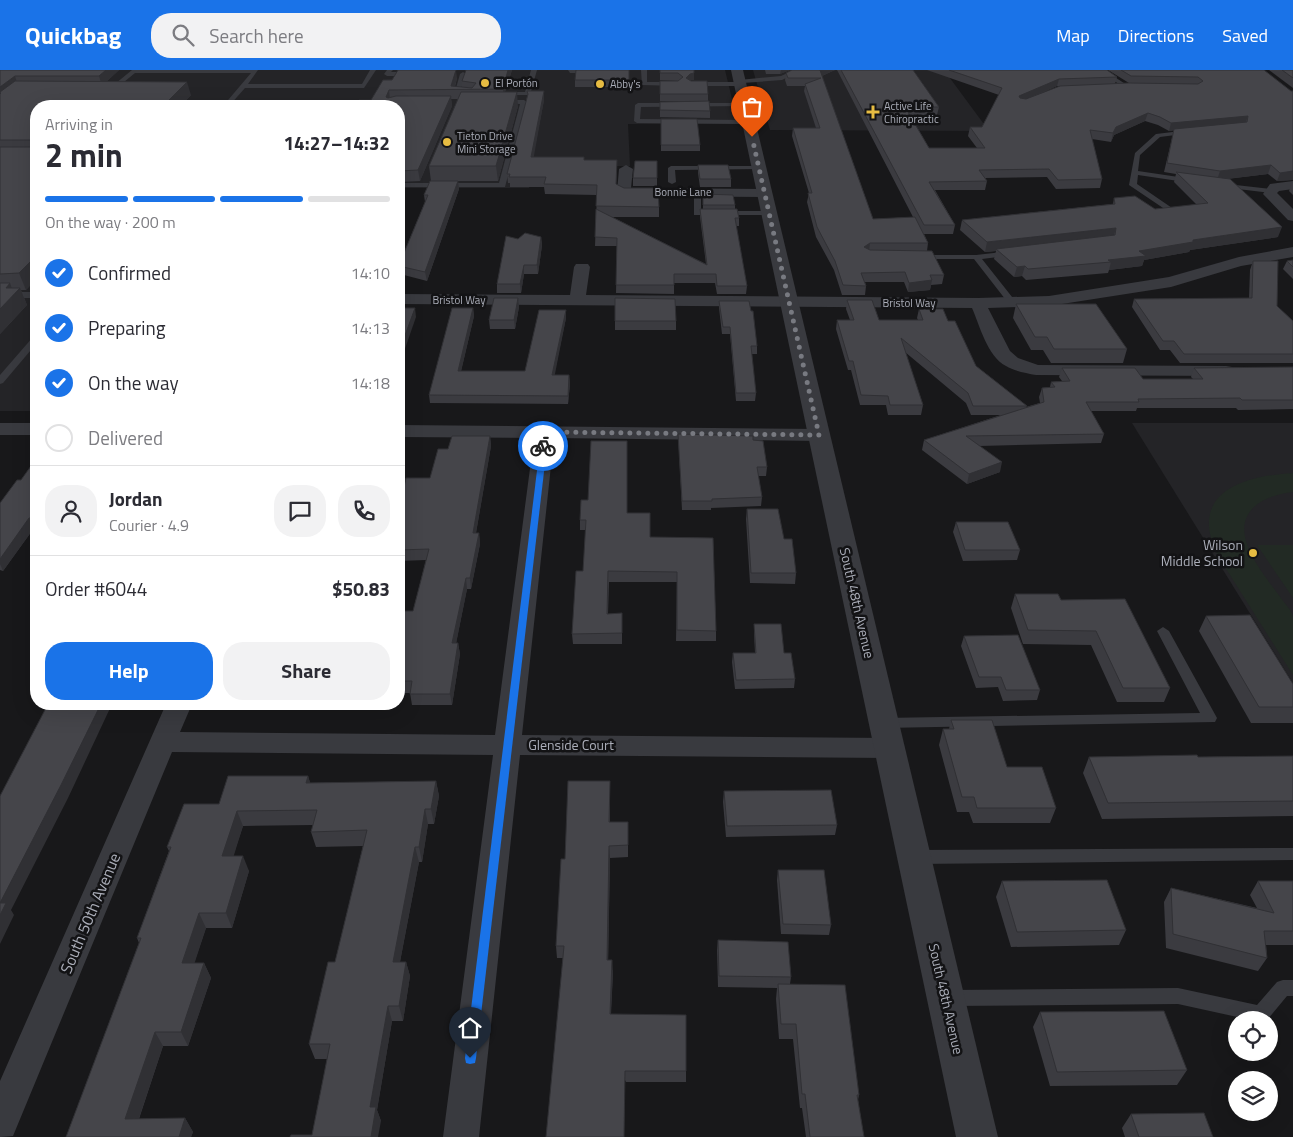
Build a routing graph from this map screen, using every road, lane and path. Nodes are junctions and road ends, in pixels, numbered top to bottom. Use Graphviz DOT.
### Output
graph roads {
  1 [pos="134,70"];
  2 [pos="373,70"];
  3 [pos="534,70"];
  4 [pos="644,70"];
  5 [pos="799,70"];
  6 [pos="1100,70"];
  7 [pos="257,71"];
  8 [pos="570,71"];
  9 [pos="599,71"];
  10 [pos="388,72"];
  11 [pos="465,72"];
  12 [pos="768,72"];
  13 [pos="416,74"];
  14 [pos="454,74"];
  15 [pos="383,80"];
  16 [pos="678,84"];
  17 [pos="691,84"];
  18 [pos="244,86"];
  19 [pos="1117,87"];
  20 [pos="1127,87"];
  21 [pos="1137,87"];
  22 [pos="102,90"];
  23 [pos="745,90"];
  24 [pos="474,94"];
  25 [pos="510,94"];
  26 [pos="231,100"];
  27 [pos="496,102"];
  28 [pos="1195,131"];
  29 [pos="626,169"];
  30 [pos="1134,173"];
  31 [pos="428,177"];
  32 [pos="672,182"];
  33 [pos="1202,182"];
  34 [pos="1212,183"];
  35 [pos="405,185"];
  36 [pos="424,185"];
  37 [pos="1293,185"];
  38 [pos="764,191"];
  39 [pos="1270,191"];
  40 [pos="697,192"];
  41 [pos="1172,212"];
  42 [pos="1293,217"];
  43 [pos="1024,251"];
  44 [pos="1293,252"];
  45 [pos="908,256"];
  46 [pos="976,257"];
  47 [pos="582,267"];
  48 [pos="0,295"];
  49 [pos="30,295"];
  50 [pos="405,299"];
  51 [pos="577,300"];
  52 [pos="790,302"];
  53 [pos="1012,302"];
  54 [pos="978,304"];
  55 [pos="30,346"];
  56 [pos="1244,371"];
  57 [pos="0,382"];
  58 [pos="7,429"];
  59 [pos="30,429"];
  60 [pos="405,431"];
  61 [pos="545,432"];
  62 [pos="819,435"];
  63 [pos="0,447"];
  64 [pos="1163,630"];
  65 [pos="176,710"];
  66 [pos="886,735"];
  67 [pos="163,742"];
  68 [pos="508,745"];
  69 [pos="1293,854"];
  70 [pos="914,857"];
  71 [pos="1293,988"];
  72 [pos="945,998"];
  73 [pos="0,1123"];
  74 [pos="461,1137"];
  75 [pos="977,1137"];
  1 -- 7 [label="lane"];
  1 -- 22 [label="lane"];
  2 -- 18 [label="lane"];
  3 -- 25 [label="lane"];
  4 -- 16 [label="lane"];
  5 -- 23 [label="lane"];
  6 -- 20 [label="lane"];
  7 -- 18 [label="lane"];
  8 -- 9 [label="lane"];
  10 -- 13 [label="lane"];
  10 -- 15 [label="lane"];
  11 -- 14 [label="lane"];
  11 -- 24 [label="lane"];
  12 -- 23 [label="lane"];
  17 -- 23 [label="lane"];
  18 -- 26 [label="lane"];
  19 -- 20 [label="lane"];
  20 -- 21 [label="lane"];
  23 -- 23 [label="lane"];
  23 -- 38 [label="street, South 48th Avenue"];
  27 -- 36 [label="lane"];
  28 -- 30 [label="lane"];
  29 -- 40 [label="street, Bonnie Lane"];
  30 -- 33 [label="lane"];
  30 -- 41 [label="lane"];
  31 -- 36 [label="lane"];
  32 -- 38 [label="lane"];
  34 -- 39 [label="lane"];
  35 -- 36 [label="lane"];
  37 -- 39 [label="street"];
  38 -- 40 [label="street, Bonnie Lane"];
  38 -- 40 [label="lane"];
  38 -- 52 [label="street, South 48th Avenue"];
  39 -- 42 [label="street"];
  43 -- 46 [label="lane"];
  44 -- 53 [label="street, Bristol Way"];
  45 -- 46 [label="lane"];
  46 -- 53 [label="lane"];
  47 -- 51 [label="street"];
  48 -- 49 [label="lane"];
  50 -- 51 [label="street, Bristol Way"];
  51 -- 52 [label="street, Bristol Way"];
  52 -- 54 [label="street, Bristol Way"];
  52 -- 62 [label="street, South 48th Avenue"];
  53 -- 54 [label="street, Bristol Way"];
  54 -- 56 [label="street"];
  55 -- 57 [label="lane"];
  58 -- 59 [label="street"];
  58 -- 63 [label="street"];
  60 -- 61 [label="street"];
  61 -- 62 [label="street"];
  61 -- 68 [label="street"];
  62 -- 66 [label="street, South 48th Avenue"];
  64 -- 66 [label="lane"];
  65 -- 67 [label="street, South 50th Avenue"];
  66 -- 68 [label="street, Glenside Court"];
  66 -- 70 [label="street, South 48th Avenue"];
  67 -- 68 [label="street, Glenside Court"];
  67 -- 73 [label="street, South 50th Avenue"];
  68 -- 74 [label="street"];
  69 -- 70 [label="lane"];
  70 -- 72 [label="street, South 48th Avenue"];
  71 -- 72 [label="lane"];
  72 -- 75 [label="street, South 48th Avenue"];
}
